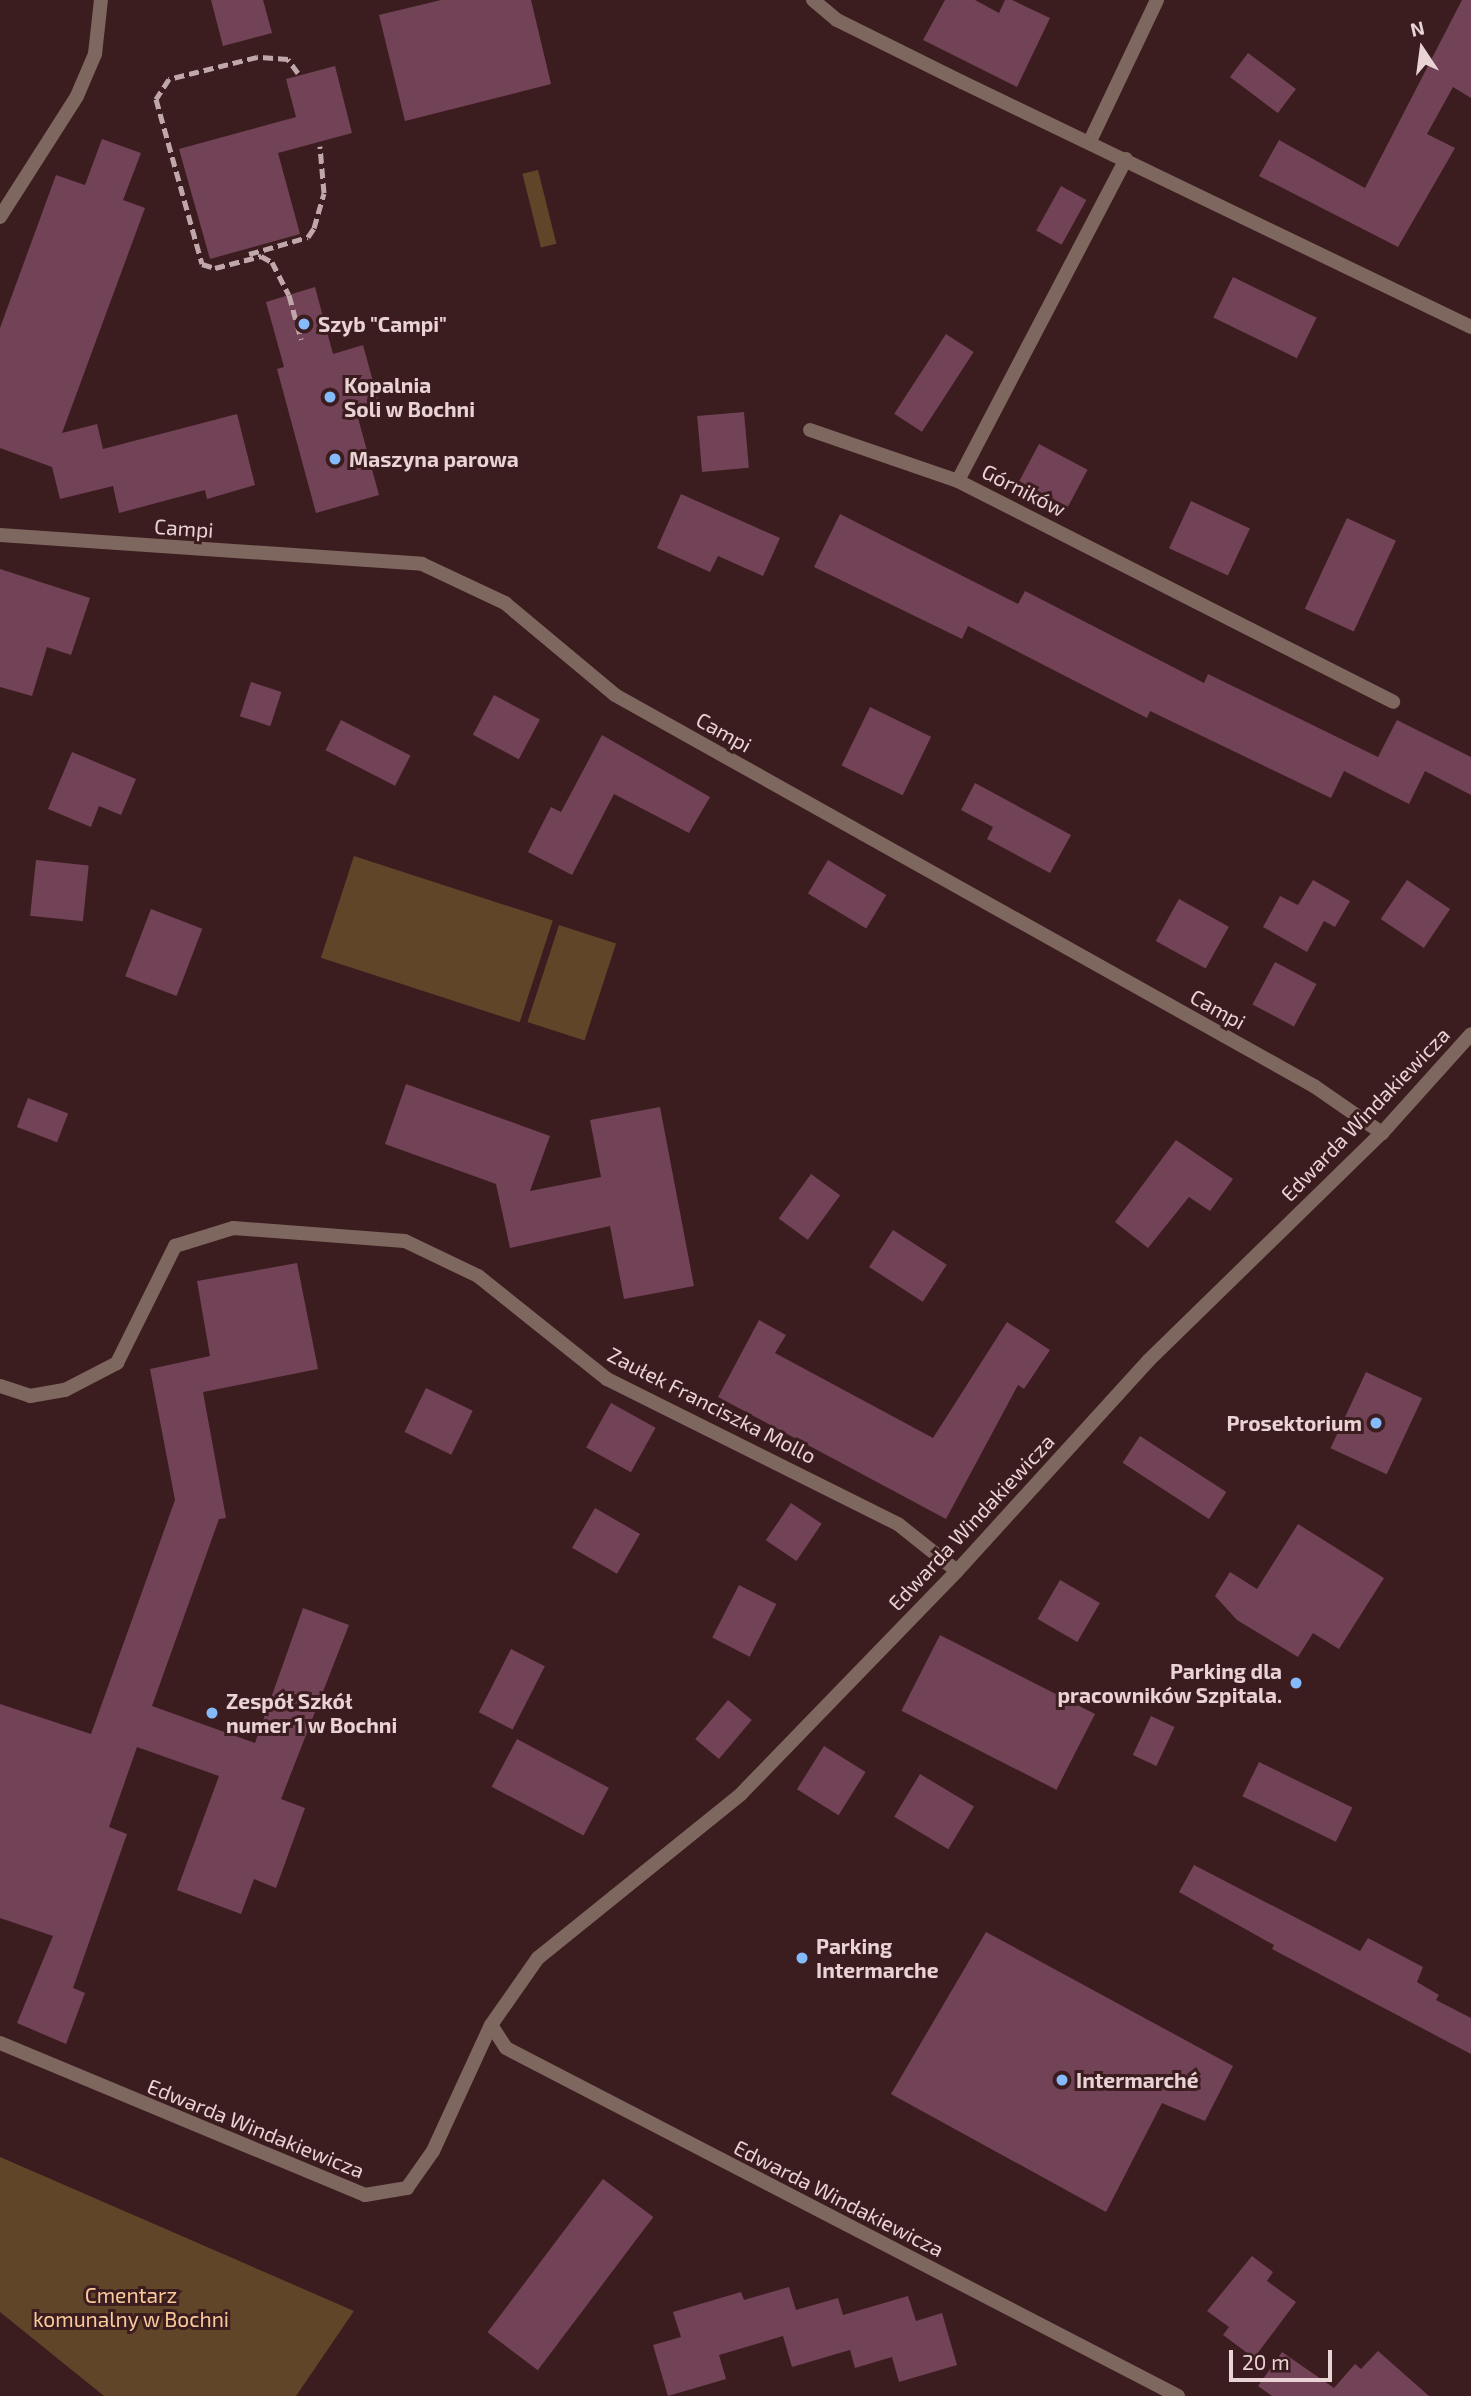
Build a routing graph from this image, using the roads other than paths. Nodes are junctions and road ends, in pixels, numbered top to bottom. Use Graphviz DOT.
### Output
graph roads {
  1 [pos="101,0"];
  2 [pos="813,0"];
  3 [pos="1157,0"];
  4 [pos="1091,139"];
  5 [pos="1126,159"];
  6 [pos="0,217"];
  7 [pos="1471,327"];
  8 [pos="810,430"];
  9 [pos="958,481"];
  10 [pos="0,535"];
  11 [pos="1393,702"];
  12 [pos="1471,1034"];
  13 [pos="1382,1133"];
  14 [pos="0,1386"];
  15 [pos="957,1571"];
  16 [pos="491,2025"];
  17 [pos="0,2043"];
  18 [pos="1178,2396"];
  1 -- 6 [label="street"];
  2 -- 4 [label="street"];
  3 -- 4 [label="street"];
  4 -- 5 [label="street"];
  5 -- 7 [label="street"];
  5 -- 9 [label="street, Górników"];
  8 -- 9 [label="street"];
  9 -- 11 [label="street, Górników"];
  10 -- 13 [label="street, Campi"];
  12 -- 13 [label="street, Edwarda Windakiewicza"];
  13 -- 15 [label="street, Edwarda Windakiewicza"];
  14 -- 15 [label="street, Zaułek Franciszka Mollo"];
  15 -- 16 [label="street, Edwarda Windakiewicza"];
  16 -- 17 [label="street, Edwarda Windakiewicza"];
  16 -- 18 [label="street, Edwarda Windakiewicza"];
}
